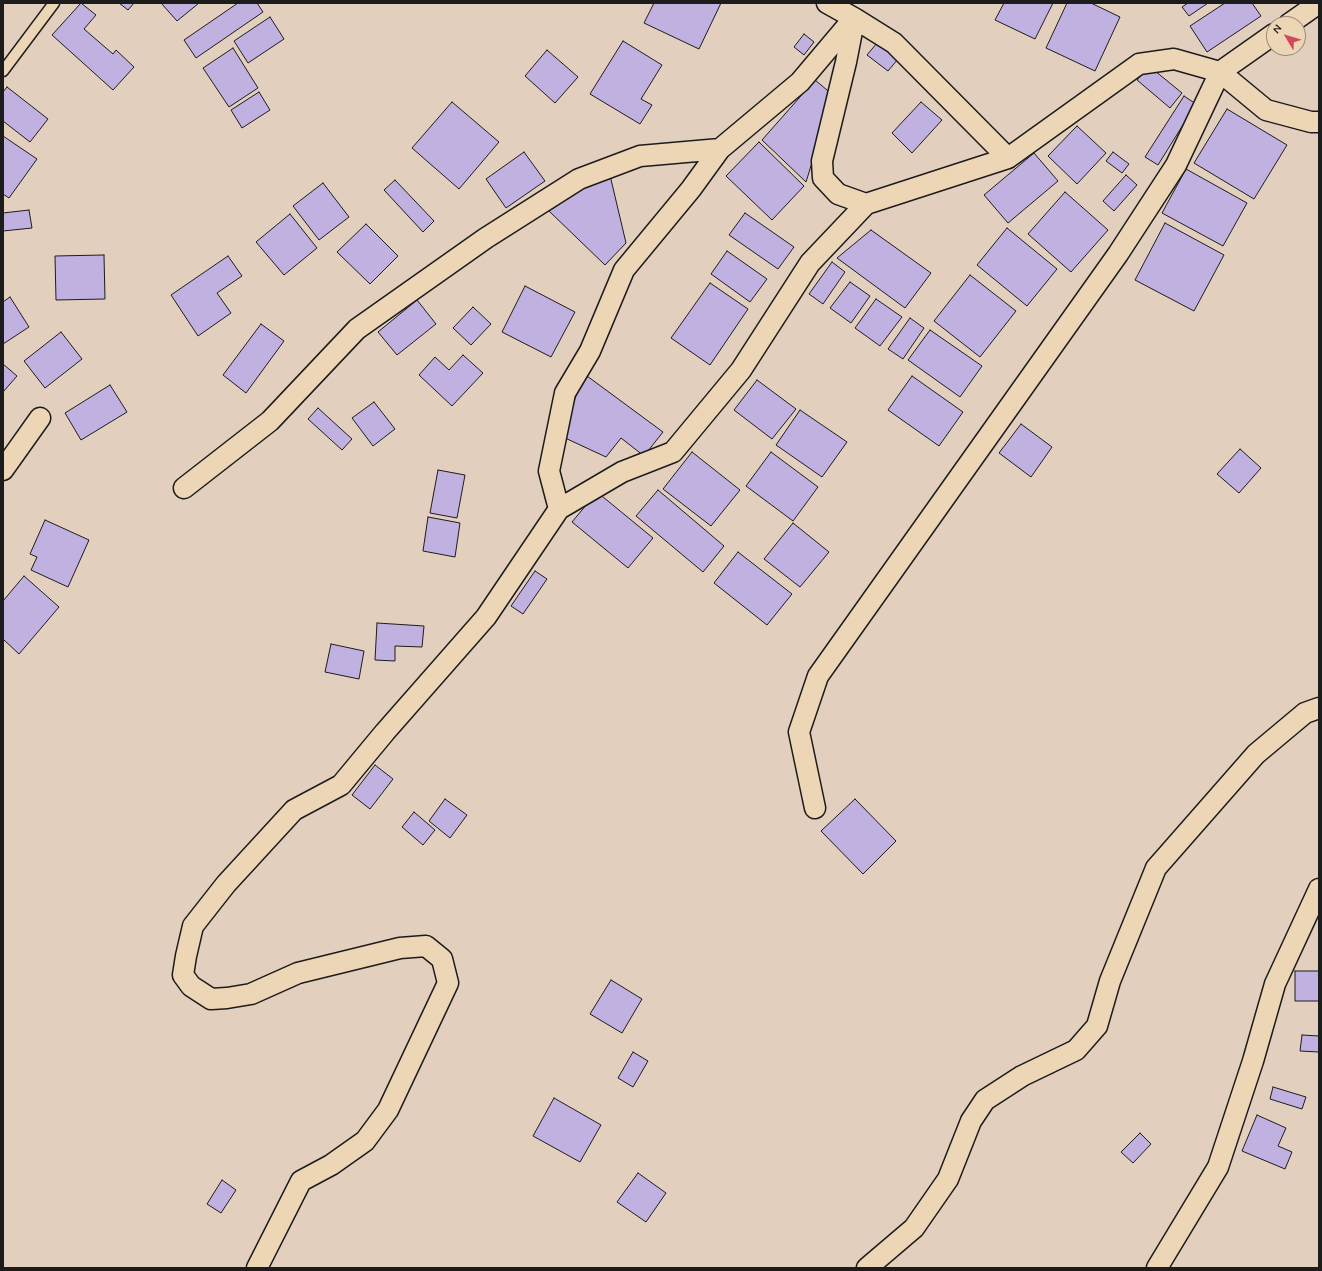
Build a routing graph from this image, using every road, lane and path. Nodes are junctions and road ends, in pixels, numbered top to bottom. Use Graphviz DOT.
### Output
graph roads {
  1 [pos="54,3"];
  2 [pos="827,3"];
  3 [pos="1319,3"];
  4 [pos="1300,16"];
  5 [pos="854,18"];
  6 [pos="1266,40"];
  7 [pos="3,71"];
  8 [pos="1220,72"];
  9 [pos="1319,122"];
  10 [pos="720,149"];
  11 [pos="1008,158"];
  12 [pos="866,204"];
  13 [pos="40,418"];
  14 [pos="3,470"];
  15 [pos="184,488"];
  16 [pos="559,509"];
  17 [pos="1319,708"];
  18 [pos="816,808"];
  19 [pos="1319,889"];
  20 [pos="257,1268"];
  21 [pos="867,1268"];
  22 [pos="1157,1268"];
  1 -- 7 [label="lane"];
  2 -- 5 [label="street"];
  3 -- 4 [label="street"];
  5 -- 10 [label="street"];
  5 -- 11 [label="street"];
  5 -- 12 [label="street"];
  6 -- 8 [label="street"];
  8 -- 9 [label="street"];
  8 -- 11 [label="street"];
  8 -- 18 [label="street"];
  10 -- 15 [label="street"];
  10 -- 16 [label="street"];
  11 -- 12 [label="street"];
  12 -- 16 [label="street"];
  13 -- 14 [label="street"];
  16 -- 20 [label="street"];
  17 -- 21 [label="street"];
  19 -- 22 [label="street"];
}
